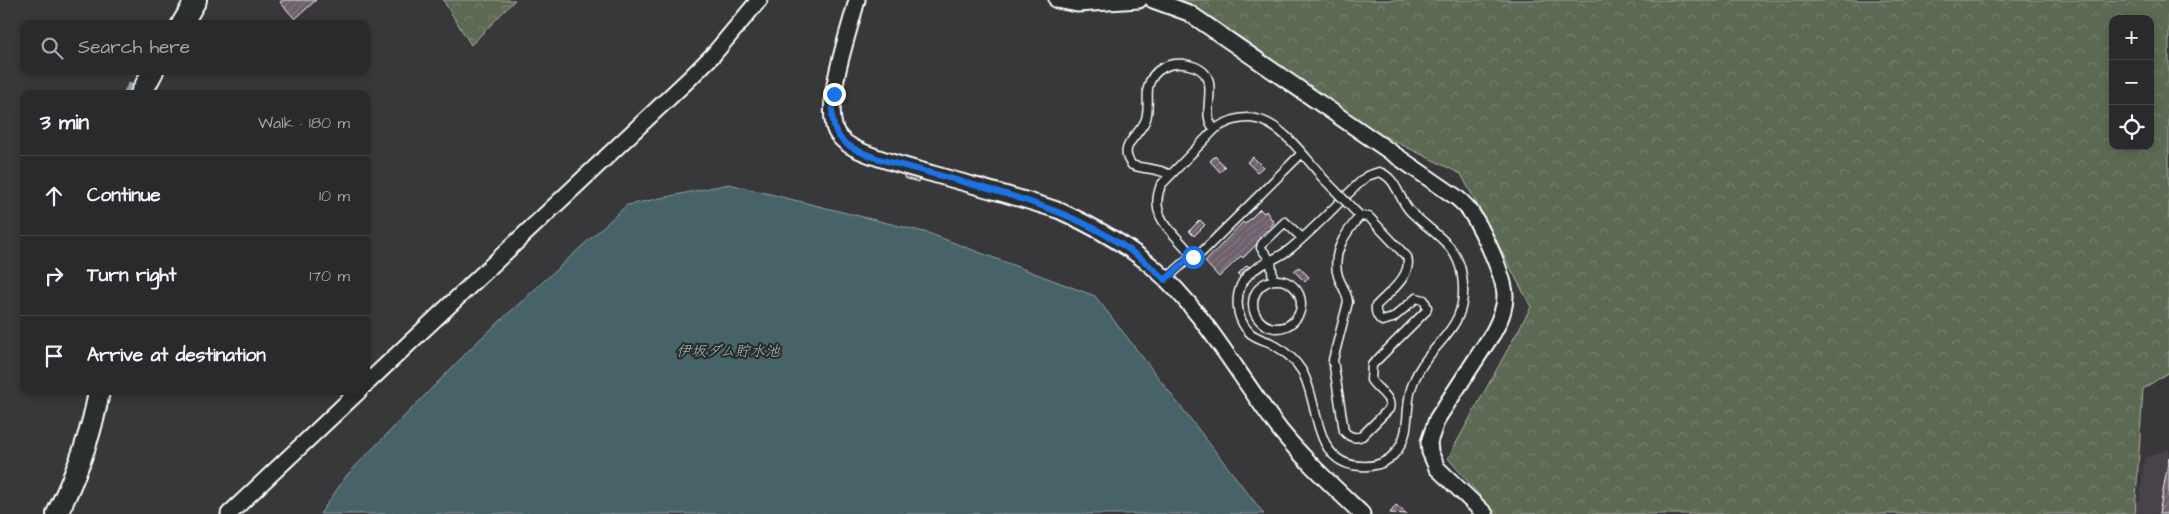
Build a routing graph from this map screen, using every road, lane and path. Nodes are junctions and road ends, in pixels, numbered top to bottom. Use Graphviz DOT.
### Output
graph roads {
  1 [pos="196,0"];
  2 [pos="759,0"];
  3 [pos="857,0"];
  4 [pos="1057,0"];
  5 [pos="1139,0"];
  6 [pos="1153,0"];
  7 [pos="184,20"];
  8 [pos="151,75"];
  9 [pos="142,90"];
  10 [pos="1215,130"];
  11 [pos="1302,153"];
  12 [pos="1170,175"];
  13 [pos="1358,214"];
  14 [pos="1302,238"];
  15 [pos="1193,257"];
  16 [pos="1271,262"];
  17 [pos="1165,280"];
  18 [pos="1273,280"];
  19 [pos="370,380"];
  20 [pos="98,395"];
  21 [pos="355,395"];
  22 [pos="57,514"];
  23 [pos="229,514"];
  24 [pos="1362,514"];
  25 [pos="1485,514"];
  1 -- 7 [label="street"];
  2 -- 19 [label="street"];
  3 -- 17 [label="street"];
  4 -- 5 [label="street"];
  6 -- 25 [label="street"];
  8 -- 9 [label="street"];
  10 -- 11 [label="lane"];
  10 -- 12 [label="lane"];
  10 -- 12 [label="lane"];
  11 -- 13 [label="lane, bridge"];
  11 -- 15 [label="lane"];
  12 -- 15 [label="lane"];
  13 -- 13 [label="lane"];
  14 -- 16 [label="lane"];
  14 -- 16 [label="lane"];
  14 -- 16 [label="lane"];
  15 -- 17 [label="lane"];
  16 -- 18 [label="lane"];
  17 -- 24 [label="street"];
  18 -- 18 [label="lane"];
  20 -- 22 [label="street"];
  21 -- 23 [label="street"];
}
